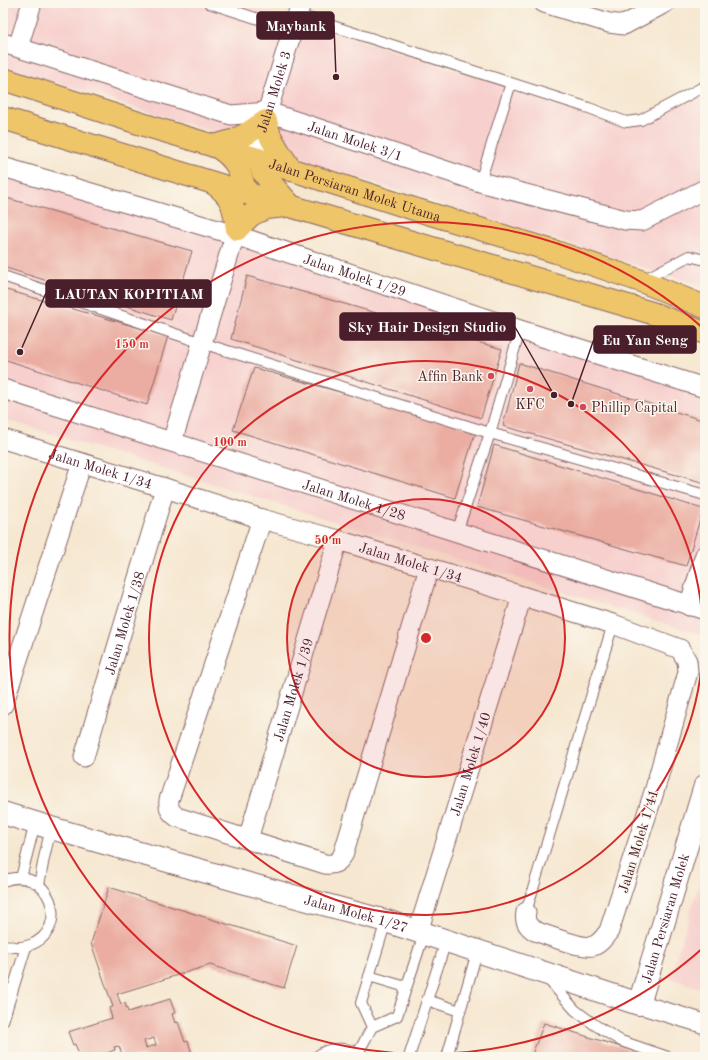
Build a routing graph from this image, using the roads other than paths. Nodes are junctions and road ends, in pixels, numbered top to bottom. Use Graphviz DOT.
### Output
graph roads {
  1 [pos="32,3"];
  2 [pos="208,3"];
  3 [pos="544,3"];
  4 [pos="665,3"];
  5 [pos="298,16"];
  6 [pos="11,45"];
  7 [pos="3,79"];
  8 [pos="511,83"];
  9 [pos="705,86"];
  10 [pos="267,116"];
  11 [pos="3,118"];
  12 [pos="214,146"];
  13 [pos="258,158"];
  14 [pos="3,167"];
  15 [pos="291,170"];
  16 [pos="480,182"];
  17 [pos="213,183"];
  18 [pos="705,189"];
  19 [pos="246,193"];
  20 [pos="291,206"];
  21 [pos="236,232"];
  22 [pos="705,260"];
  23 [pos="3,276"];
  24 [pos="641,281"];
  25 [pos="705,307"];
  26 [pos="520,330"];
  27 [pos="705,333"];
  28 [pos="202,343"];
  29 [pos="705,388"];
  30 [pos="3,389"];
  31 [pos="490,433"];
  32 [pos="3,439"];
  33 [pos="172,442"];
  34 [pos="82,463"];
  35 [pos="164,488"];
  36 [pos="705,495"];
  37 [pos="262,519"];
  38 [pos="457,532"];
  39 [pos="338,540"];
  40 [pos="705,555"];
  41 [pos="429,568"];
  42 [pos="522,596"];
  43 [pos="697,608"];
  44 [pos="613,624"];
  45 [pos="680,649"];
  46 [pos="3,705"];
  47 [pos="84,757"];
  48 [pos="705,787"];
  49 [pos="3,813"];
  50 [pos="43,825"];
  51 [pos="248,839"];
  52 [pos="21,878"];
  53 [pos="3,881"];
  54 [pos="39,885"];
  55 [pos="526,912"];
  56 [pos="386,921"];
  57 [pos="421,933"];
  58 [pos="446,941"];
  59 [pos="3,944"];
  60 [pos="26,947"];
  61 [pos="477,952"];
  62 [pos="543,973"];
  63 [pos="369,976"];
  64 [pos="406,986"];
  65 [pos="3,987"];
  66 [pos="12,993"];
  67 [pos="427,1000"];
  68 [pos="639,1004"];
  69 [pos="460,1012"];
  70 [pos="3,1021"];
  71 [pos="705,1024"];
  72 [pos="372,1027"];
  73 [pos="361,1055"];
  74 [pos="316,1057"];
  75 [pos="409,1057"];
  76 [pos="447,1057"];
  77 [pos="668,1057"];
  1 -- 6 [label="street"];
  2 -- 5 [label="lane"];
  3 -- 4 [label="street"];
  5 -- 8 [label="lane"];
  5 -- 10 [label="street, Jalan Molek 3"];
  6 -- 10 [label="street, Jalan Molek 3/1"];
  7 -- 12 [label="main road, Jalan Persiaran Molek Utama"];
  8 -- 9 [label="lane"];
  8 -- 16 [label="lane"];
  10 -- 12 [label="main road"];
  10 -- 13 [label="street, Jalan Molek 3"];
  10 -- 15 [label="main road"];
  10 -- 16 [label="street, Jalan Molek 3/1"];
  11 -- 17 [label="main road"];
  12 -- 13 [label="main road, Jalan Persiaran Molek Utama"];
  12 -- 19 [label="main road"];
  13 -- 15 [label="main road, Jalan Persiaran Molek Utama"];
  13 -- 20 [label="main road"];
  14 -- 21 [label="street, Jalan Molek 1/29"];
  15 -- 24 [label="main road, Jalan Persiaran Molek Utama"];
  16 -- 18 [label="street, Jalan Molek 3/1"];
  17 -- 19 [label="main road"];
  17 -- 21 [label="main road"];
  19 -- 20 [label="main road"];
  19 -- 21 [label="street"];
  20 -- 21 [label="main road"];
  20 -- 27 [label="main road"];
  21 -- 26 [label="street, Jalan Molek 1/29"];
  21 -- 28 [label="street"];
  22 -- 24 [label="lane"];
  23 -- 28 [label="lane"];
  24 -- 25 [label="main road, Jalan Persiaran Molek Utama"];
  26 -- 29 [label="street, Jalan Molek 1/29"];
  26 -- 31 [label="lane"];
  28 -- 31 [label="lane"];
  28 -- 33 [label="street"];
  30 -- 33 [label="street, Jalan Molek 1/28"];
  31 -- 36 [label="lane"];
  31 -- 38 [label="lane"];
  32 -- 34 [label="street, Jalan Molek 1/34"];
  33 -- 38 [label="street, Jalan Molek 1/28"];
  34 -- 35 [label="street, Jalan Molek 1/34"];
  34 -- 46 [label="street"];
  35 -- 37 [label="street, Jalan Molek 1/34"];
  35 -- 47 [label="street, Jalan Molek 1/38"];
  37 -- 39 [label="street, Jalan Molek 1/34"];
  37 -- 51 [label="street"];
  38 -- 43 [label="street, Jalan Molek 1/28"];
  39 -- 41 [label="street, Jalan Molek 1/34"];
  39 -- 51 [label="street, Jalan Molek 1/39"];
  40 -- 43 [label="street"];
  41 -- 42 [label="street, Jalan Molek 1/34"];
  41 -- 51 [label="street"];
  42 -- 44 [label="street, Jalan Molek 1/34"];
  42 -- 57 [label="street, Jalan Molek 1/40"];
  44 -- 45 [label="street, Jalan Molek 1/34"];
  44 -- 55 [label="lane"];
  45 -- 55 [label="street, Jalan Molek 1/41"];
  48 -- 68 [label="street, Jalan Persiaran Molek"];
  49 -- 50 [label="street, Jalan Molek 1/27"];
  50 -- 52 [label="lane"];
  50 -- 54 [label="lane"];
  50 -- 56 [label="street, Jalan Molek 1/27"];
  52 -- 53 [label="lane"];
  52 -- 54 [label="lane"];
  54 -- 60 [label="lane"];
  56 -- 57 [label="street, Jalan Molek 1/27"];
  56 -- 63 [label="lane"];
  57 -- 58 [label="street, Jalan Molek 1/27"];
  57 -- 64 [label="lane"];
  58 -- 61 [label="street, Jalan Molek 1/27"];
  58 -- 67 [label="lane"];
  59 -- 60 [label="lane"];
  60 -- 66 [label="lane"];
  61 -- 62 [label="street, Jalan Molek 1/27"];
  61 -- 69 [label="lane"];
  62 -- 68 [label="street, Jalan Molek 1/27"];
  62 -- 77 [label="lane"];
  63 -- 64 [label="lane"];
  63 -- 72 [label="lane"];
  64 -- 72 [label="lane"];
  65 -- 66 [label="lane"];
  66 -- 70 [label="lane"];
  67 -- 69 [label="lane"];
  67 -- 75 [label="lane"];
  68 -- 71 [label="street, Jalan Molek 1/27"];
  69 -- 76 [label="lane"];
  72 -- 73 [label="lane"];
  73 -- 74 [label="lane"];
}
